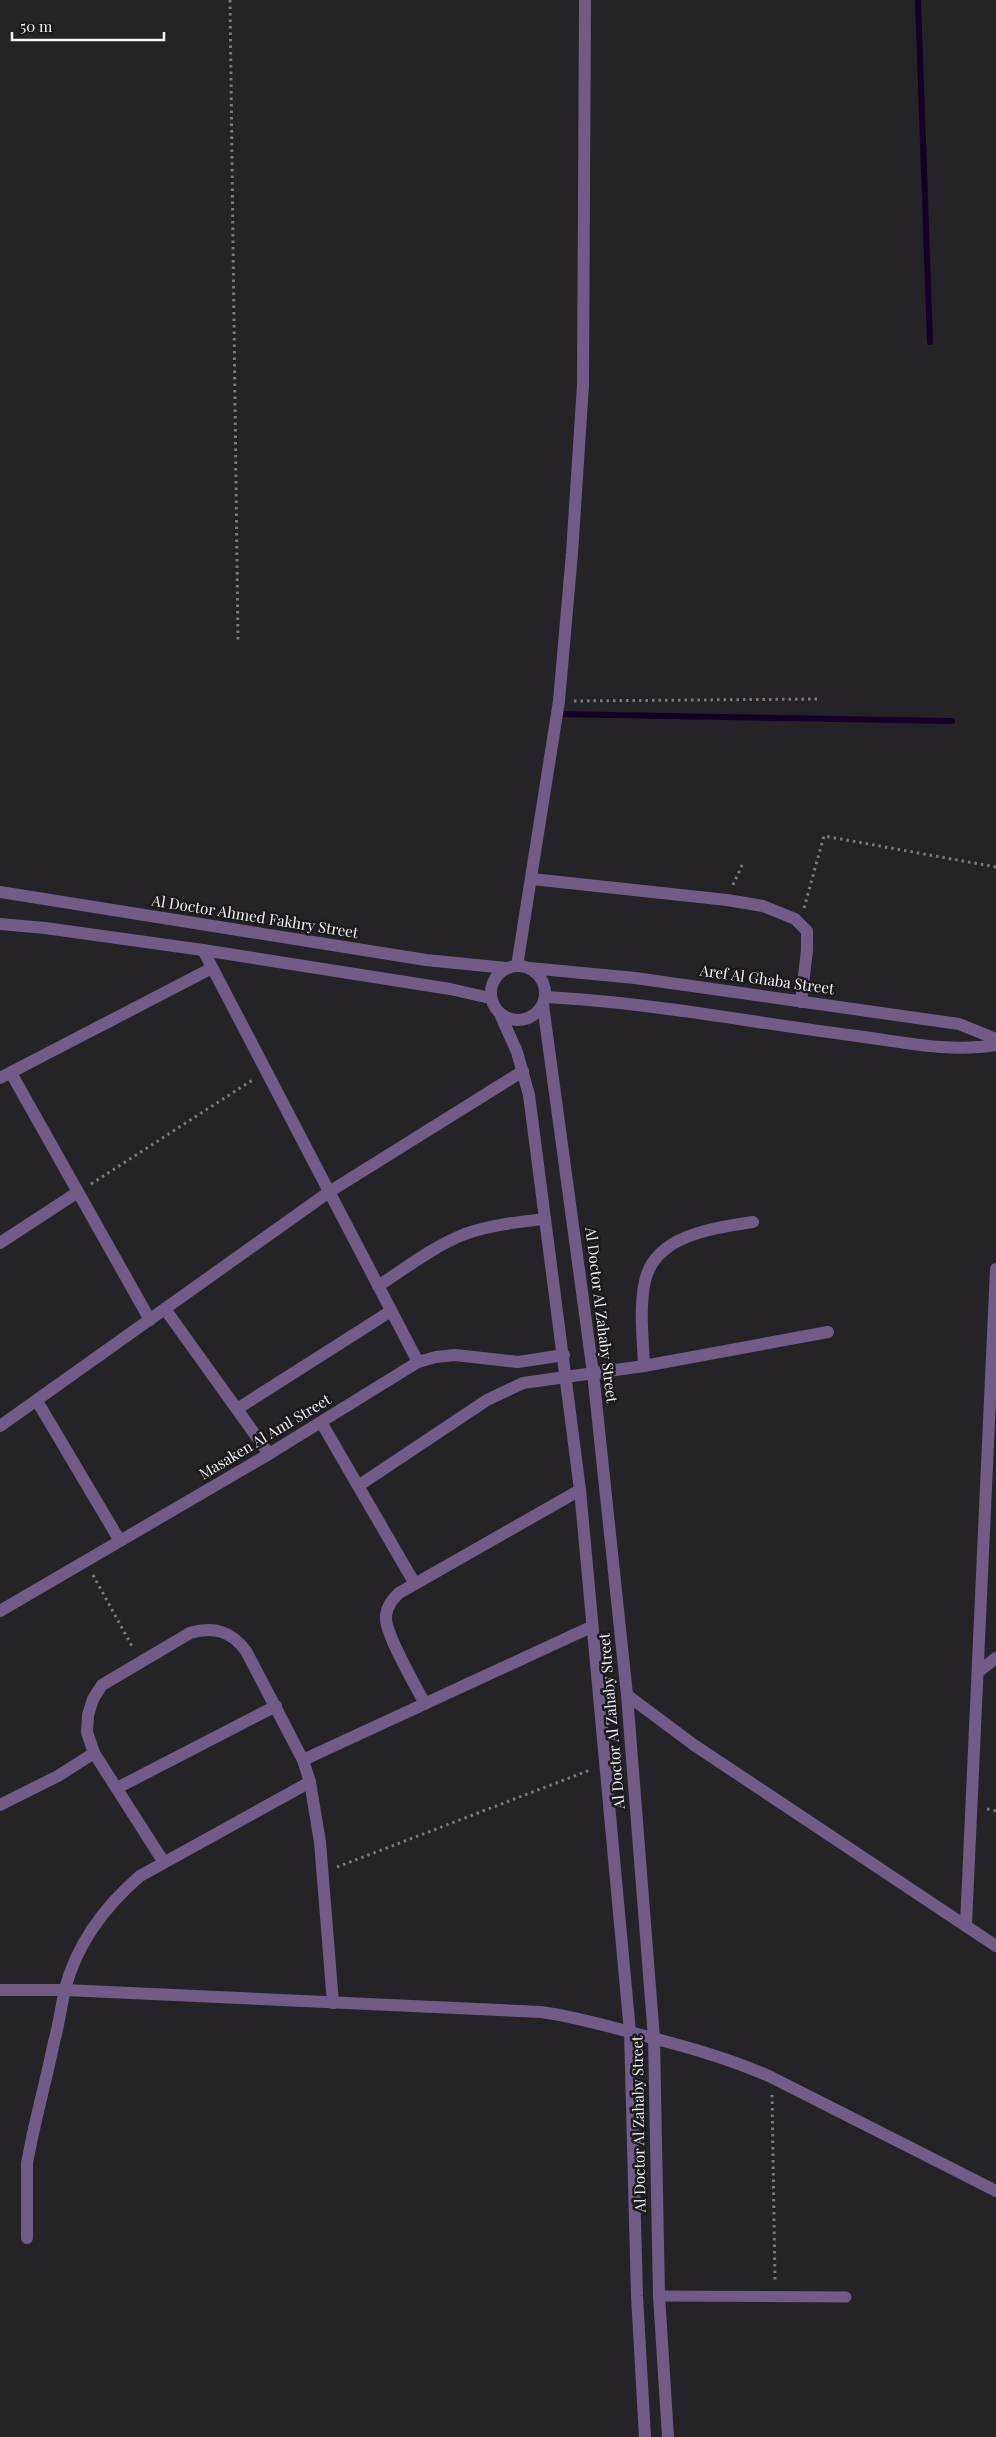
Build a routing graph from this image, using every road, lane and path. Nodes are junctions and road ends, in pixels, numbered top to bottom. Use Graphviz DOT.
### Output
graph roads {
  1 [pos="230,0"];
  2 [pos="585,0"];
  3 [pos="238,642"];
  4 [pos="818,699"];
  5 [pos="559,701"];
  6 [pos="743,863"];
  7 [pos="996,866"];
  8 [pos="532,879"];
  9 [pos="0,892"];
  10 [pos="727,900"];
  11 [pos="800,923"];
  12 [pos="0,924"];
  13 [pos="203,950"];
  14 [pos="517,967"];
  15 [pos="212,968"];
  16 [pos="490,998"];
  17 [pos="544,1001"];
  18 [pos="801,1002"];
  19 [pos="501,1016"];
  20 [pos="996,1039"];
  21 [pos="996,1045"];
  22 [pos="266,1071"];
  23 [pos="523,1071"];
  24 [pos="5,1076"];
  25 [pos="78,1192"];
  26 [pos="329,1192"];
  27 [pos="545,1220"];
  28 [pos="753,1222"];
  29 [pos="0,1243"];
  30 [pos="996,1269"];
  31 [pos="378,1286"];
  32 [pos="996,1286"];
  33 [pos="165,1309"];
  34 [pos="391,1311"];
  35 [pos="150,1320"];
  36 [pos="828,1332"];
  37 [pos="564,1356"];
  38 [pos="418,1362"];
  39 [pos="644,1366"];
  40 [pos="593,1373"];
  41 [pos="566,1377"];
  42 [pos="37,1401"];
  43 [pos="237,1410"];
  44 [pos="321,1422"];
  45 [pos="0,1426"];
  46 [pos="992,1443"];
  47 [pos="270,1454"];
  48 [pos="358,1486"];
  49 [pos="580,1490"];
  50 [pos="120,1541"];
  51 [pos="85,1561"];
  52 [pos="415,1584"];
  53 [pos="0,1611"];
  54 [pos="591,1627"];
  55 [pos="996,1658"];
  56 [pos="141,1662"];
  57 [pos="978,1672"];
  58 [pos="627,1695"];
  59 [pos="425,1704"];
  60 [pos="276,1706"];
  61 [pos="94,1753"];
  62 [pos="302,1760"];
  63 [pos="604,1765"];
  64 [pos="310,1782"];
  65 [pos="117,1788"];
  66 [pos="0,1805"];
  67 [pos="163,1861"];
  68 [pos="322,1872"];
  69 [pos="966,1924"];
  70 [pos="996,1946"];
  71 [pos="2,1988"];
  72 [pos="65,1990"];
  73 [pos="332,2003"];
  74 [pos="630,2032"];
  75 [pos="654,2038"];
  76 [pos="771,2077"];
  77 [pos="996,2191"];
  78 [pos="27,2238"];
  79 [pos="659,2296"];
  80 [pos="775,2296"];
  81 [pos="846,2297"];
  82 [pos="645,2437"];
  83 [pos="668,2437"];
  1 -- 3 [label="path"];
  2 -- 5 [label="street"];
  4 -- 5 [label="path"];
  5 -- 8 [label="street"];
  6 -- 10 [label="path"];
  7 -- 11 [label="path"];
  8 -- 10 [label="street"];
  8 -- 14 [label="street"];
  9 -- 14 [label="street, Al Doctor Ahmed Fakhry Street"];
  10 -- 11 [label="street"];
  11 -- 18 [label="street"];
  12 -- 13 [label="street"];
  13 -- 15 [label="street"];
  13 -- 16 [label="street"];
  14 -- 16 [label="street"];
  14 -- 17 [label="street"];
  14 -- 18 [label="street, Aref Al Ghaba Street"];
  15 -- 22 [label="street"];
  15 -- 24 [label="street"];
  16 -- 19 [label="street"];
  17 -- 19 [label="street"];
  17 -- 21 [label="street"];
  17 -- 40 [label="street, Al Doctor Al Zahaby Street"];
  18 -- 20 [label="street, Aref Al Ghaba Street"];
  19 -- 23 [label="street, Al Doctor Al Zahaby Street"];
  22 -- 25 [label="path"];
  22 -- 26 [label="street"];
  23 -- 26 [label="street"];
  23 -- 27 [label="street, Al Doctor Al Zahaby Street"];
  24 -- 25 [label="street"];
  25 -- 29 [label="street"];
  25 -- 35 [label="street"];
  26 -- 31 [label="street"];
  26 -- 33 [label="street"];
  27 -- 31 [label="street"];
  27 -- 37 [label="street, Al Doctor Al Zahaby Street"];
  28 -- 39 [label="street"];
  30 -- 32 [label="street"];
  31 -- 34 [label="street"];
  32 -- 46 [label="street"];
  33 -- 35 [label="street"];
  33 -- 43 [label="street"];
  34 -- 38 [label="street"];
  34 -- 43 [label="street"];
  35 -- 42 [label="street"];
  36 -- 39 [label="street"];
  37 -- 38 [label="street, Masaken Al Aml Street"];
  37 -- 41 [label="street, Al Doctor Al Zahaby Street"];
  38 -- 44 [label="street, Masaken Al Aml Street"];
  39 -- 40 [label="street"];
  40 -- 41 [label="street"];
  40 -- 58 [label="street, Al Doctor Al Zahaby Street"];
  41 -- 48 [label="street"];
  41 -- 49 [label="street, Al Doctor Al Zahaby Street"];
  42 -- 45 [label="street"];
  42 -- 50 [label="street"];
  43 -- 47 [label="street"];
  44 -- 47 [label="street, Masaken Al Aml Street"];
  44 -- 48 [label="street"];
  46 -- 57 [label="street"];
  47 -- 50 [label="street, Masaken Al Aml Street"];
  48 -- 52 [label="street"];
  49 -- 52 [label="street"];
  49 -- 54 [label="street, Al Doctor Al Zahaby Street"];
  50 -- 51 [label="street, Masaken Al Aml Street"];
  51 -- 53 [label="street, Masaken Al Aml Street"];
  51 -- 56 [label="path"];
  52 -- 59 [label="street"];
  54 -- 59 [label="street"];
  54 -- 63 [label="street, Al Doctor Al Zahaby Street"];
  55 -- 57 [label="street"];
  56 -- 60 [label="street"];
  56 -- 61 [label="street"];
  57 -- 69 [label="street"];
  58 -- 69 [label="street"];
  58 -- 75 [label="street, Al Doctor Al Zahaby Street"];
  59 -- 62 [label="street"];
  60 -- 62 [label="street"];
  60 -- 65 [label="street"];
  61 -- 65 [label="street"];
  61 -- 66 [label="street"];
  62 -- 64 [label="street"];
  63 -- 68 [label="path"];
  63 -- 74 [label="street, Al Doctor Al Zahaby Street"];
  64 -- 67 [label="street"];
  64 -- 68 [label="street"];
  65 -- 67 [label="street"];
  67 -- 72 [label="street"];
  68 -- 73 [label="street"];
  69 -- 70 [label="street"];
  71 -- 72 [label="street"];
  72 -- 73 [label="street"];
  72 -- 78 [label="street"];
  73 -- 74 [label="street"];
  74 -- 75 [label="street"];
  74 -- 82 [label="street, Al Doctor Al Zahaby Street"];
  75 -- 76 [label="street"];
  75 -- 79 [label="street, Al Doctor Al Zahaby Street"];
  76 -- 77 [label="street"];
  76 -- 80 [label="path"];
  79 -- 80 [label="lane"];
  79 -- 83 [label="street, Al Doctor Al Zahaby Street"];
  80 -- 81 [label="lane"];
}
